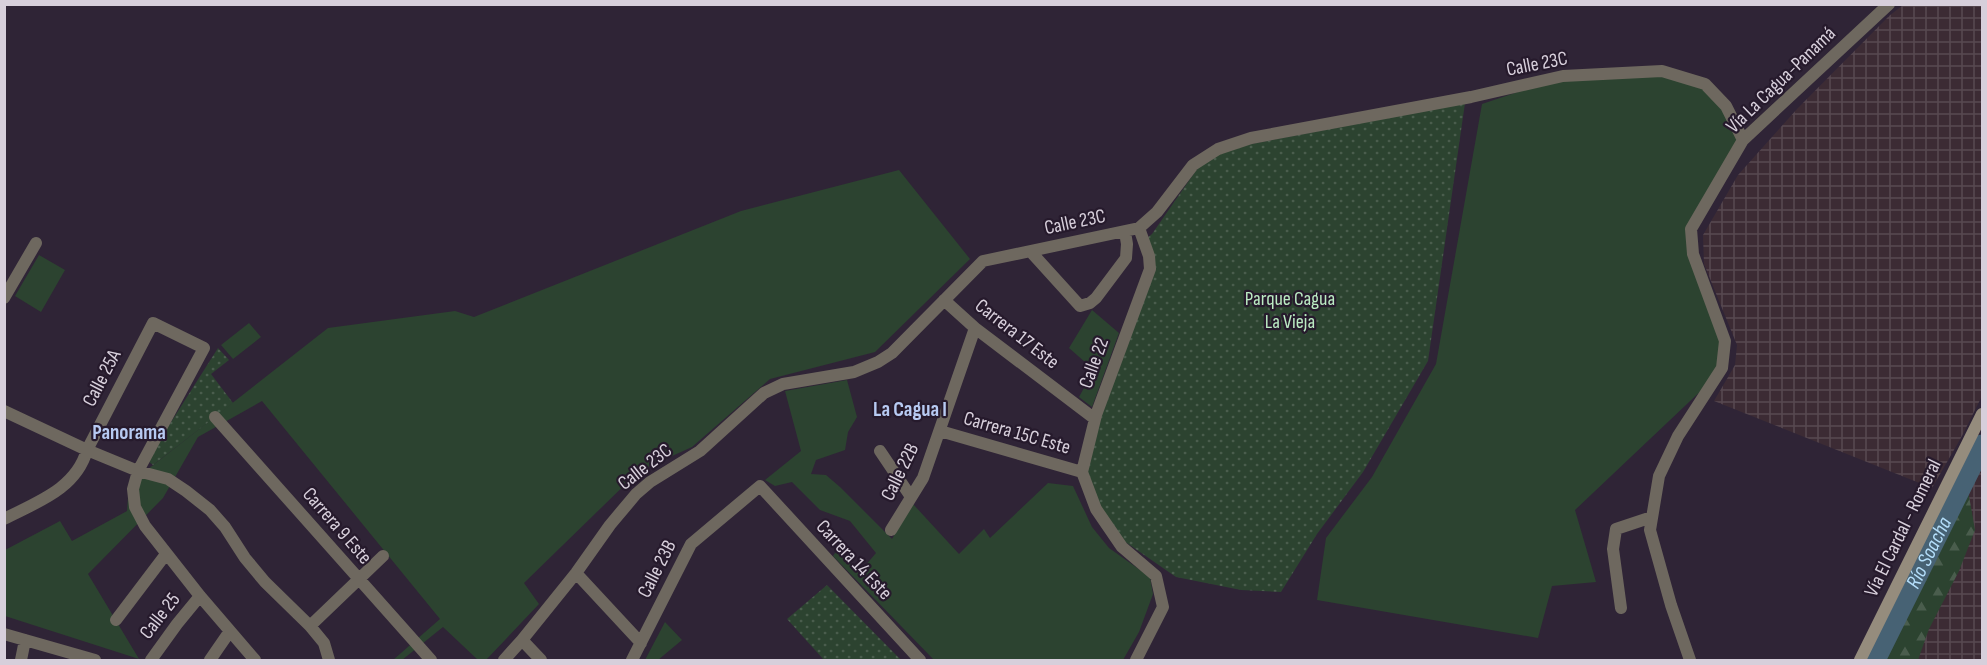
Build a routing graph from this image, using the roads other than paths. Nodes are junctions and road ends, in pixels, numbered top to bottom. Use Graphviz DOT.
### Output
graph roads {
  1 [pos="1888,4"];
  2 [pos="1743,140"];
  3 [pos="1139,228"];
  4 [pos="1125,232"];
  5 [pos="36,243"];
  6 [pos="1031,252"];
  7 [pos="4,298"];
  8 [pos="944,300"];
  9 [pos="975,328"];
  10 [pos="4,411"];
  11 [pos="1983,414"];
  12 [pos="215,417"];
  13 [pos="1095,419"];
  14 [pos="940,431"];
  15 [pos="87,450"];
  16 [pos="880,451"];
  17 [pos="138,471"];
  18 [pos="1082,472"];
  19 [pos="760,486"];
  20 [pos="911,497"];
  21 [pos="1652,517"];
  22 [pos="4,519"];
  23 [pos="891,530"];
  24 [pos="166,554"];
  25 [pos="383,556"];
  26 [pos="576,573"];
  27 [pos="358,581"];
  28 [pos="200,596"];
  29 [pos="1621,608"];
  30 [pos="116,620"];
  31 [pos="310,626"];
  32 [pos="230,631"];
  33 [pos="4,634"];
  34 [pos="25,640"];
  35 [pos="522,640"];
  36 [pos="641,643"];
  37 [pos="21,660"];
  38 [pos="95,660"];
  39 [pos="151,660"];
  40 [pos="210,660"];
  41 [pos="255,660"];
  42 [pos="329,660"];
  43 [pos="431,660"];
  44 [pos="504,660"];
  45 [pos="541,660"];
  46 [pos="632,660"];
  47 [pos="920,660"];
  48 [pos="1136,660"];
  49 [pos="1690,660"];
  50 [pos="1860,660"];
  1 -- 2 [label="street, Vía La Cagua-Panamá"];
  2 -- 3 [label="street, Calle 23C"];
  2 -- 21 [label="street, Vía La Cagua-Panamá"];
  3 -- 4 [label="street, Calle 23C"];
  3 -- 13 [label="street, Calle 22"];
  4 -- 6 [label="street, Calle 23C"];
  4 -- 6 [label="street"];
  5 -- 7 [label="street"];
  6 -- 8 [label="street, Calle 23C"];
  8 -- 9 [label="street, Carrera 17 Este"];
  8 -- 26 [label="street, Calle 23C"];
  9 -- 13 [label="street, Carrera 17 Este"];
  9 -- 14 [label="street, Calle 22B"];
  10 -- 15 [label="street"];
  11 -- 50 [label="main road, Vía El Cardal - Romeral"];
  12 -- 27 [label="street, Carrera 9 Este"];
  13 -- 18 [label="street, Calle 22"];
  14 -- 18 [label="street, Carrera 15C Este"];
  14 -- 20 [label="street, Calle 22B"];
  15 -- 17 [label="street"];
  15 -- 17 [label="street, Calle 25A"];
  15 -- 22 [label="street, Calle 25A"];
  16 -- 20 [label="street"];
  17 -- 24 [label="street"];
  17 -- 31 [label="street"];
  18 -- 48 [label="street"];
  19 -- 36 [label="street, Calle 23B"];
  19 -- 47 [label="street, Carrera 14 Este"];
  20 -- 23 [label="street, Calle 22B"];
  21 -- 29 [label="street"];
  21 -- 49 [label="street, Vía La Cagua-Panamá"];
  24 -- 28 [label="street"];
  24 -- 30 [label="street"];
  25 -- 27 [label="street"];
  26 -- 35 [label="street, Calle 23C"];
  26 -- 36 [label="street"];
  27 -- 31 [label="street"];
  27 -- 43 [label="street, Carrera 9 Este"];
  28 -- 32 [label="street"];
  28 -- 39 [label="street, Calle 25"];
  31 -- 42 [label="street"];
  32 -- 40 [label="street"];
  32 -- 41 [label="street"];
  33 -- 34 [label="street"];
  34 -- 37 [label="street"];
  34 -- 38 [label="street"];
  35 -- 44 [label="street, Calle 23C"];
  35 -- 45 [label="street"];
  36 -- 46 [label="street, Calle 23B"];
}
